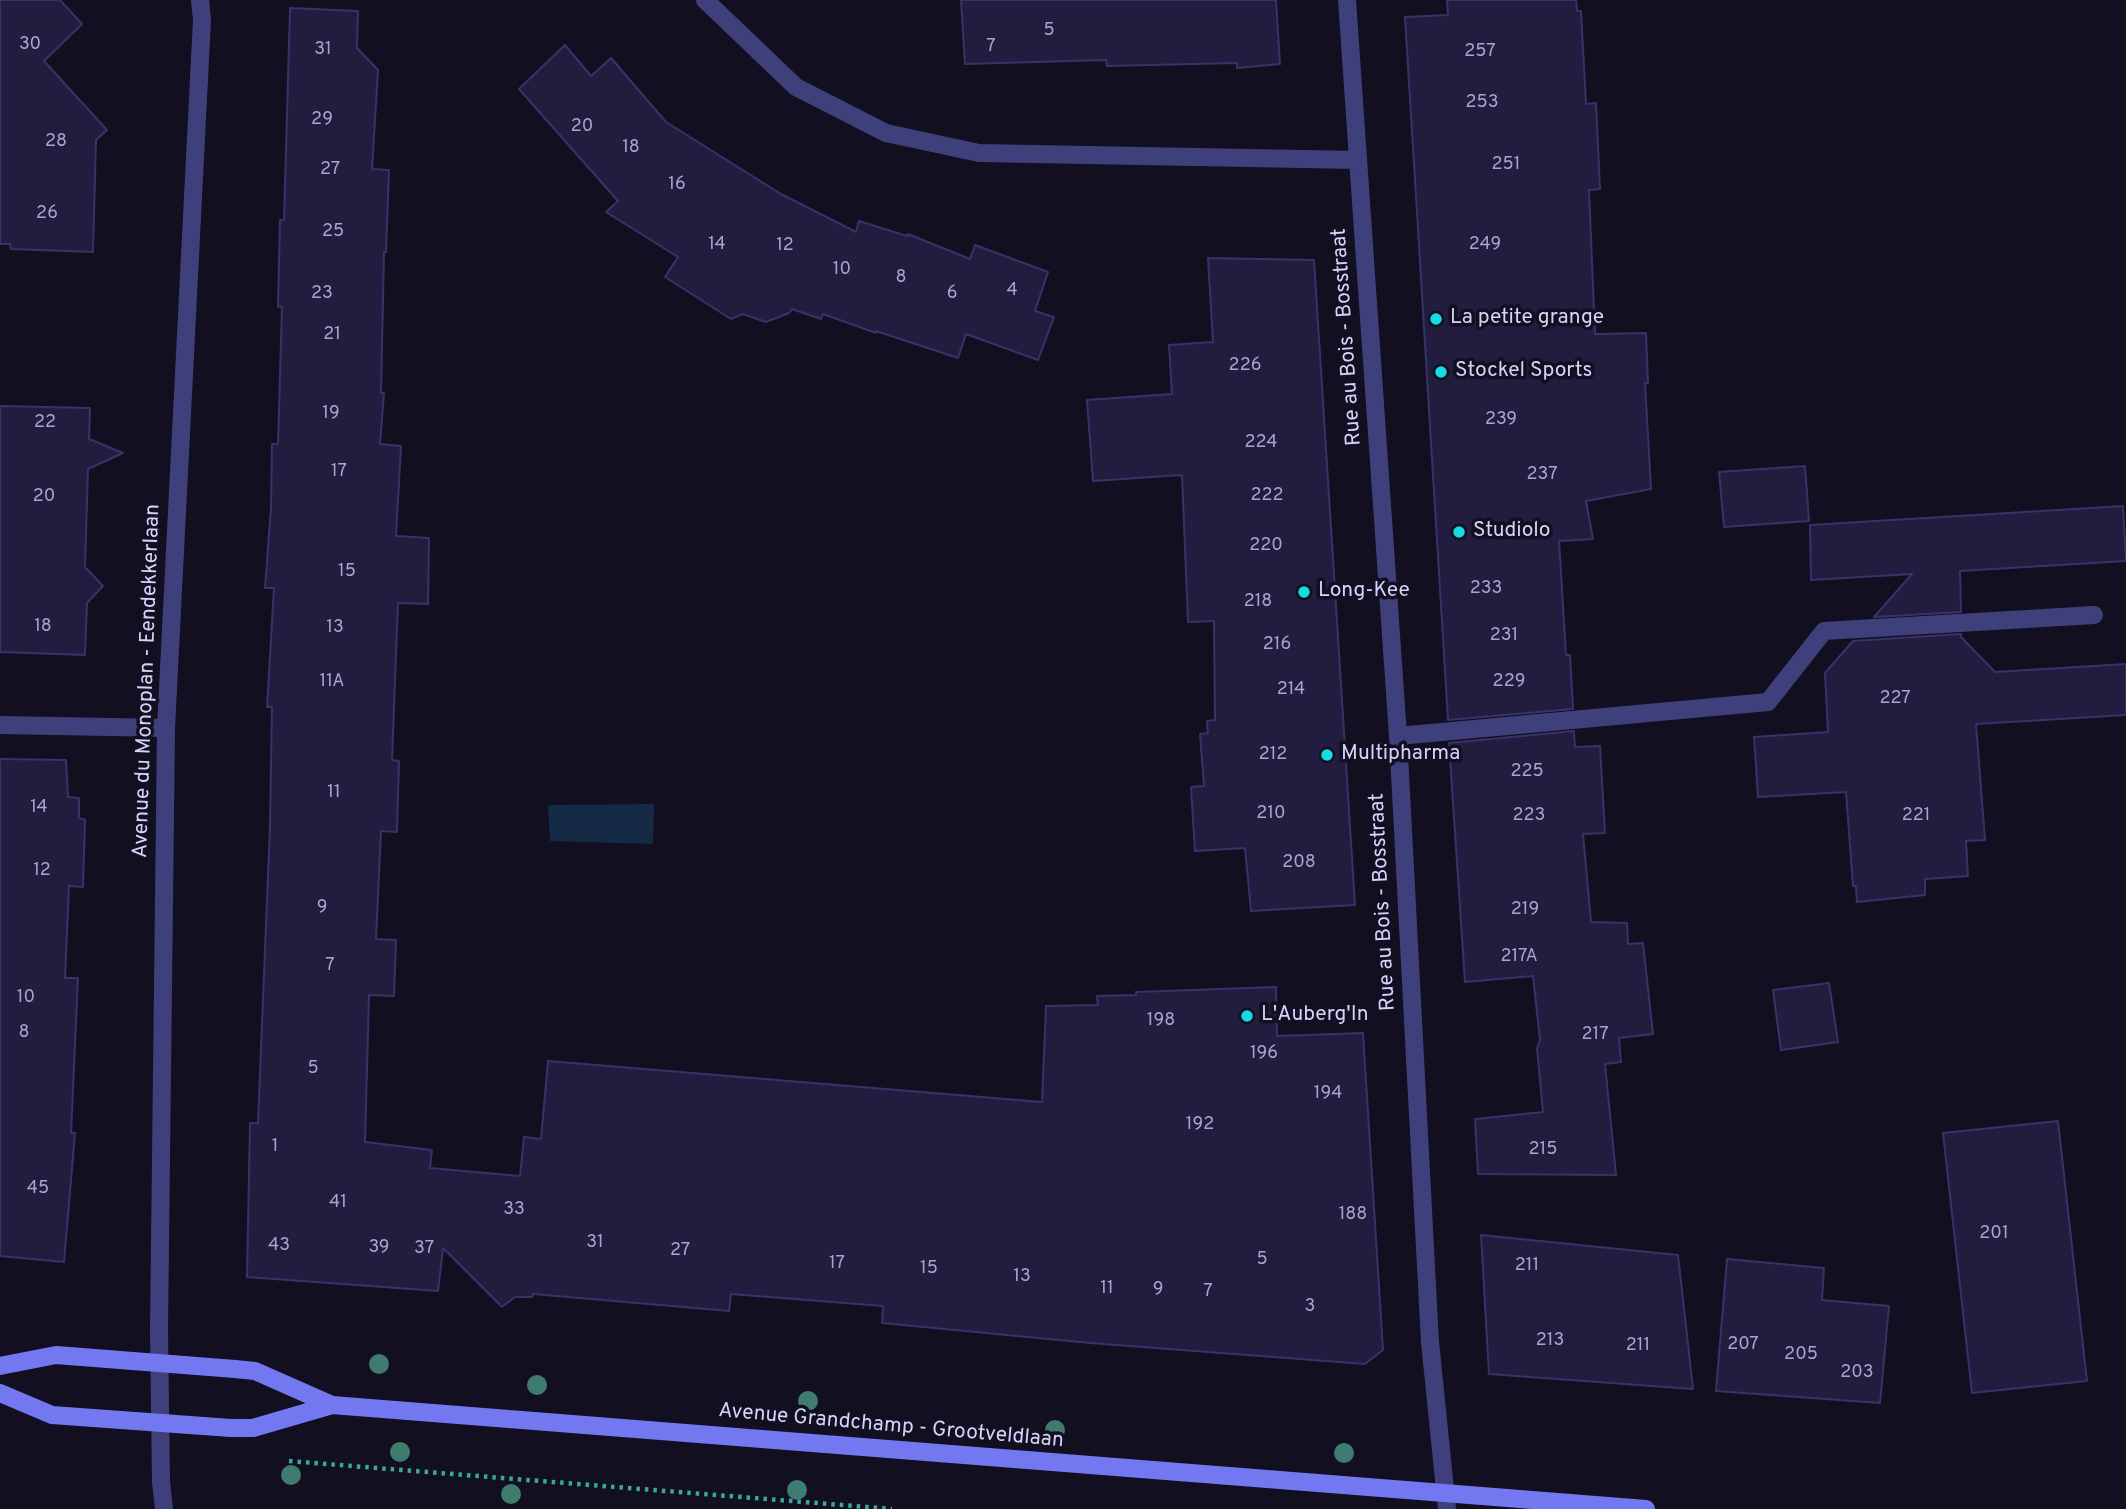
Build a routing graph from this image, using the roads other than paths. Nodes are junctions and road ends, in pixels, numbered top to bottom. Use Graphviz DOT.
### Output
graph roads {
  1 [pos="200,0"];
  2 [pos="705,0"];
  3 [pos="1348,0"];
  4 [pos="1357,160"];
  5 [pos="2094,615"];
  6 [pos="0,725"];
  7 [pos="166,728"];
  8 [pos="1398,736"];
  9 [pos="159,1363"];
  10 [pos="0,1366"];
  11 [pos="0,1393"];
  12 [pos="332,1405"];
  13 [pos="160,1423"];
  14 [pos="1446,1502"];
  15 [pos="164,1509"];
  16 [pos="1646,1509"];
  1 -- 7 [label="street, Avenue du Monoplan - Eendekkerlaan"];
  2 -- 4 [label="street"];
  3 -- 4 [label="street, Rue au Bois - Bosstraat"];
  4 -- 8 [label="street, Rue au Bois - Bosstraat"];
  5 -- 8 [label="street"];
  6 -- 7 [label="street"];
  7 -- 9 [label="street, Avenue du Monoplan - Eendekkerlaan"];
  8 -- 14 [label="street, Rue au Bois - Bosstraat"];
  9 -- 10 [label="street, Avenue Grandchamp - Grootveldlaan"];
  9 -- 12 [label="street, Avenue Grandchamp - Grootveldlaan"];
  9 -- 13 [label="street, Avenue du Monoplan - Eendekkerlaan"];
  11 -- 13 [label="street, Avenue Grandchamp - Grootveldlaan"];
  12 -- 13 [label="street, Avenue Grandchamp - Grootveldlaan"];
  12 -- 14 [label="street, Avenue Grandchamp - Grootveldlaan"];
  13 -- 15 [label="street, Avenue du Monoplan - Eendekkerlaan"];
  14 -- 16 [label="street, Avenue Grandchamp - Grootveldlaan"];
}
